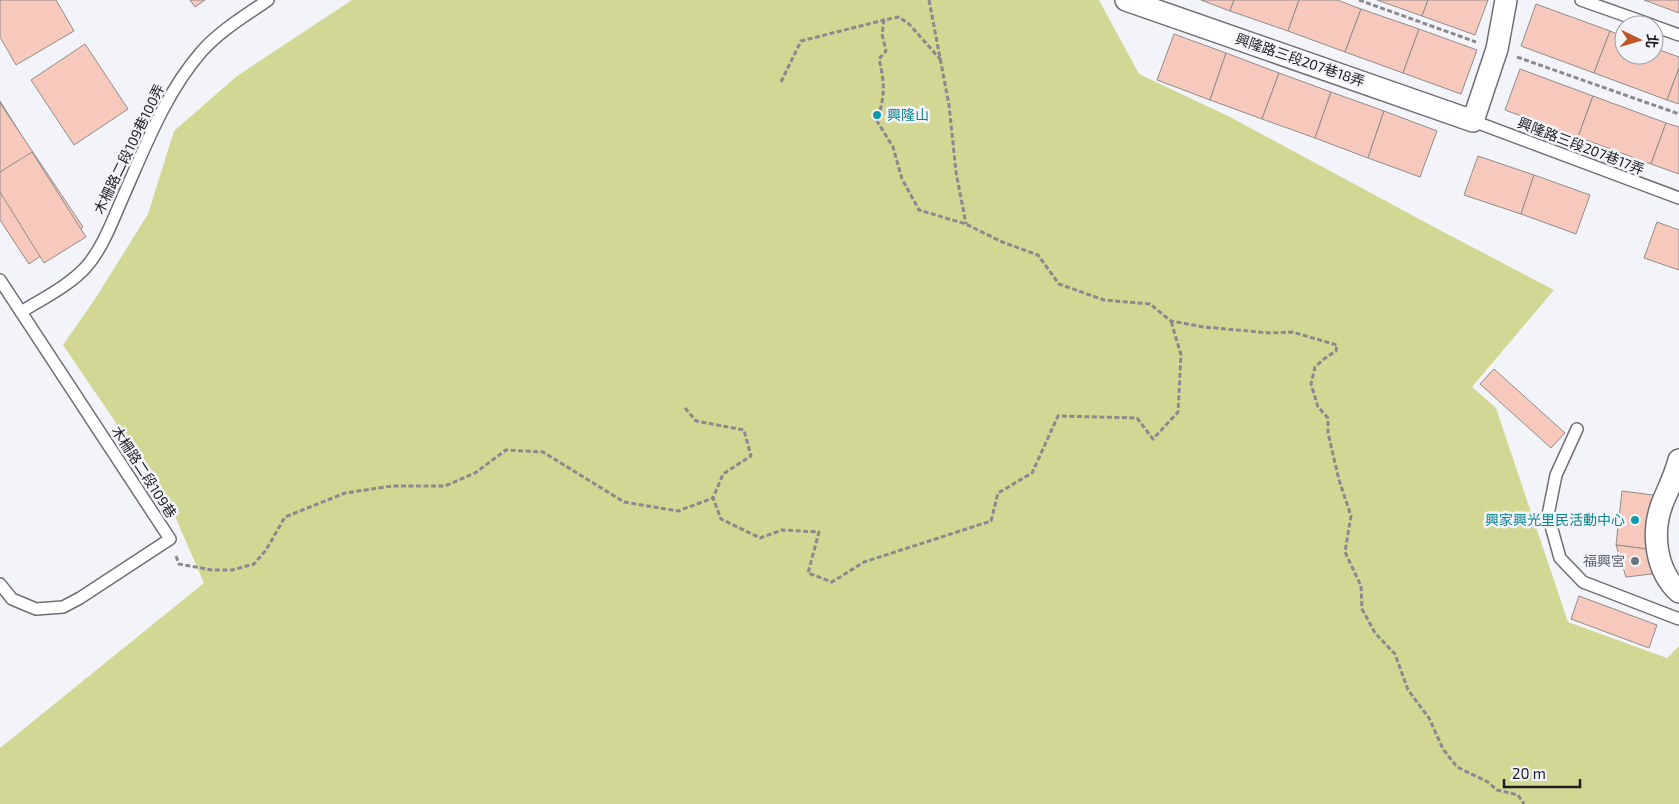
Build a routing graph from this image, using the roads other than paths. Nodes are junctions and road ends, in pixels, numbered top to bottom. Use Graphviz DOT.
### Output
graph roads {
  1 [pos="268,0"];
  2 [pos="1126,0"];
  3 [pos="1506,0"];
  4 [pos="1581,0"];
  5 [pos="1624,15"];
  6 [pos="1664,29"];
  7 [pos="1679,34"];
  8 [pos="1473,121"];
  9 [pos="1679,198"];
  10 [pos="0,280"];
  11 [pos="21,312"];
  12 [pos="1577,429"];
  13 [pos="1679,460"];
  14 [pos="0,584"];
  15 [pos="1679,592"];
  16 [pos="1679,619"];
  1 -- 11 [label="lane, 木柵路二段109巷100弄"];
  2 -- 8 [label="street, 興隆路三段207巷18弄"];
  3 -- 8 [label="street"];
  4 -- 5 [label="lane"];
  6 -- 7 [label="lane"];
  8 -- 9 [label="lane, 興隆路三段207巷17弄"];
  10 -- 11 [label="lane, 木柵路二段109巷"];
  11 -- 14 [label="lane, 木柵路二段109巷"];
  12 -- 16 [label="lane"];
  13 -- 15 [label="street"];
}
